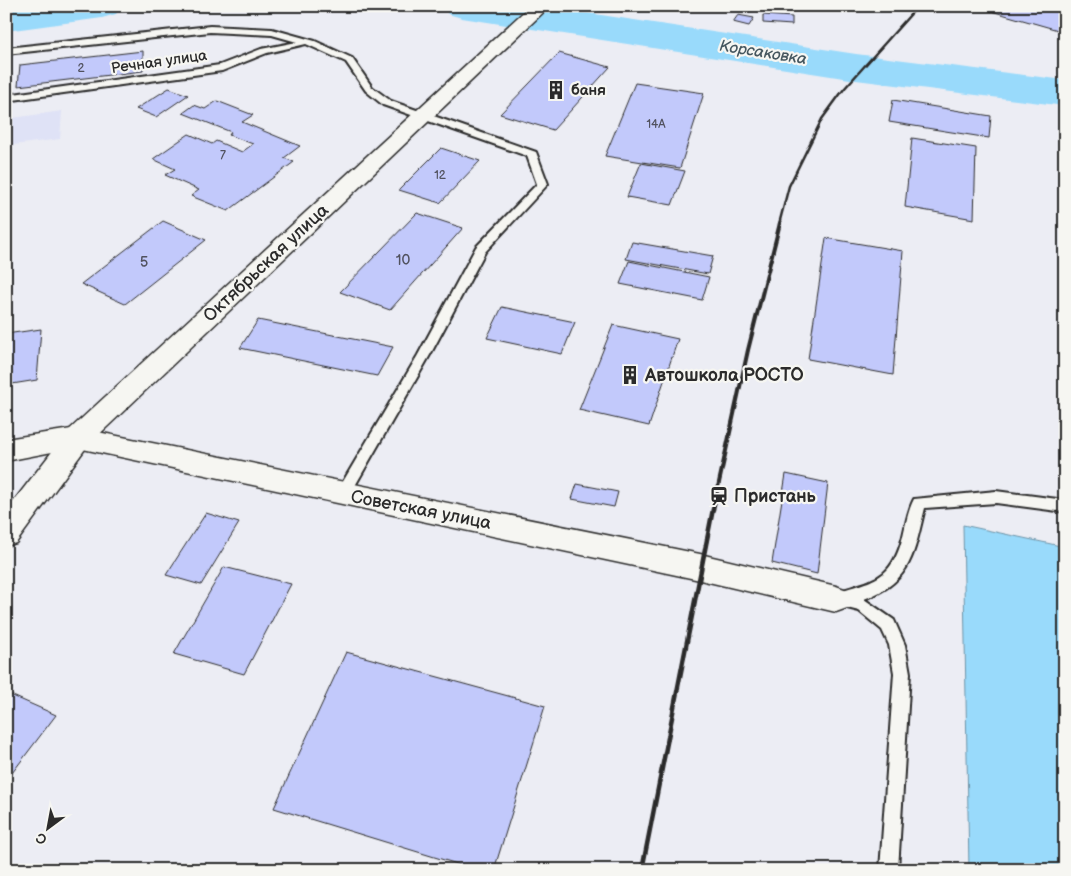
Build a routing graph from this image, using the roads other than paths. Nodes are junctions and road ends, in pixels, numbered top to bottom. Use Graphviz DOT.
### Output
graph roads {
  1 [pos="541,6"];
  2 [pos="312,43"];
  3 [pos="6,50"];
  4 [pos="6,98"];
  5 [pos="424,115"];
  6 [pos="78,438"];
  7 [pos="6,450"];
  8 [pos="343,494"];
  9 [pos="1065,506"];
  10 [pos="6,534"];
  11 [pos="836,599"];
  12 [pos="890,870"];
  1 -- 5 [label="main road, Октябрьская улица"];
  2 -- 3 [label="lane"];
  2 -- 4 [label="lane, Речная улица"];
  2 -- 5 [label="lane"];
  5 -- 6 [label="main road, Октябрьская улица"];
  5 -- 8 [label="lane"];
  6 -- 7 [label="main road, Советская улица"];
  6 -- 8 [label="main road, Советская улица"];
  6 -- 10 [label="main road, Октябрьская улица"];
  8 -- 11 [label="main road, Советская улица"];
  9 -- 11 [label="lane"];
  11 -- 12 [label="lane"];
}
